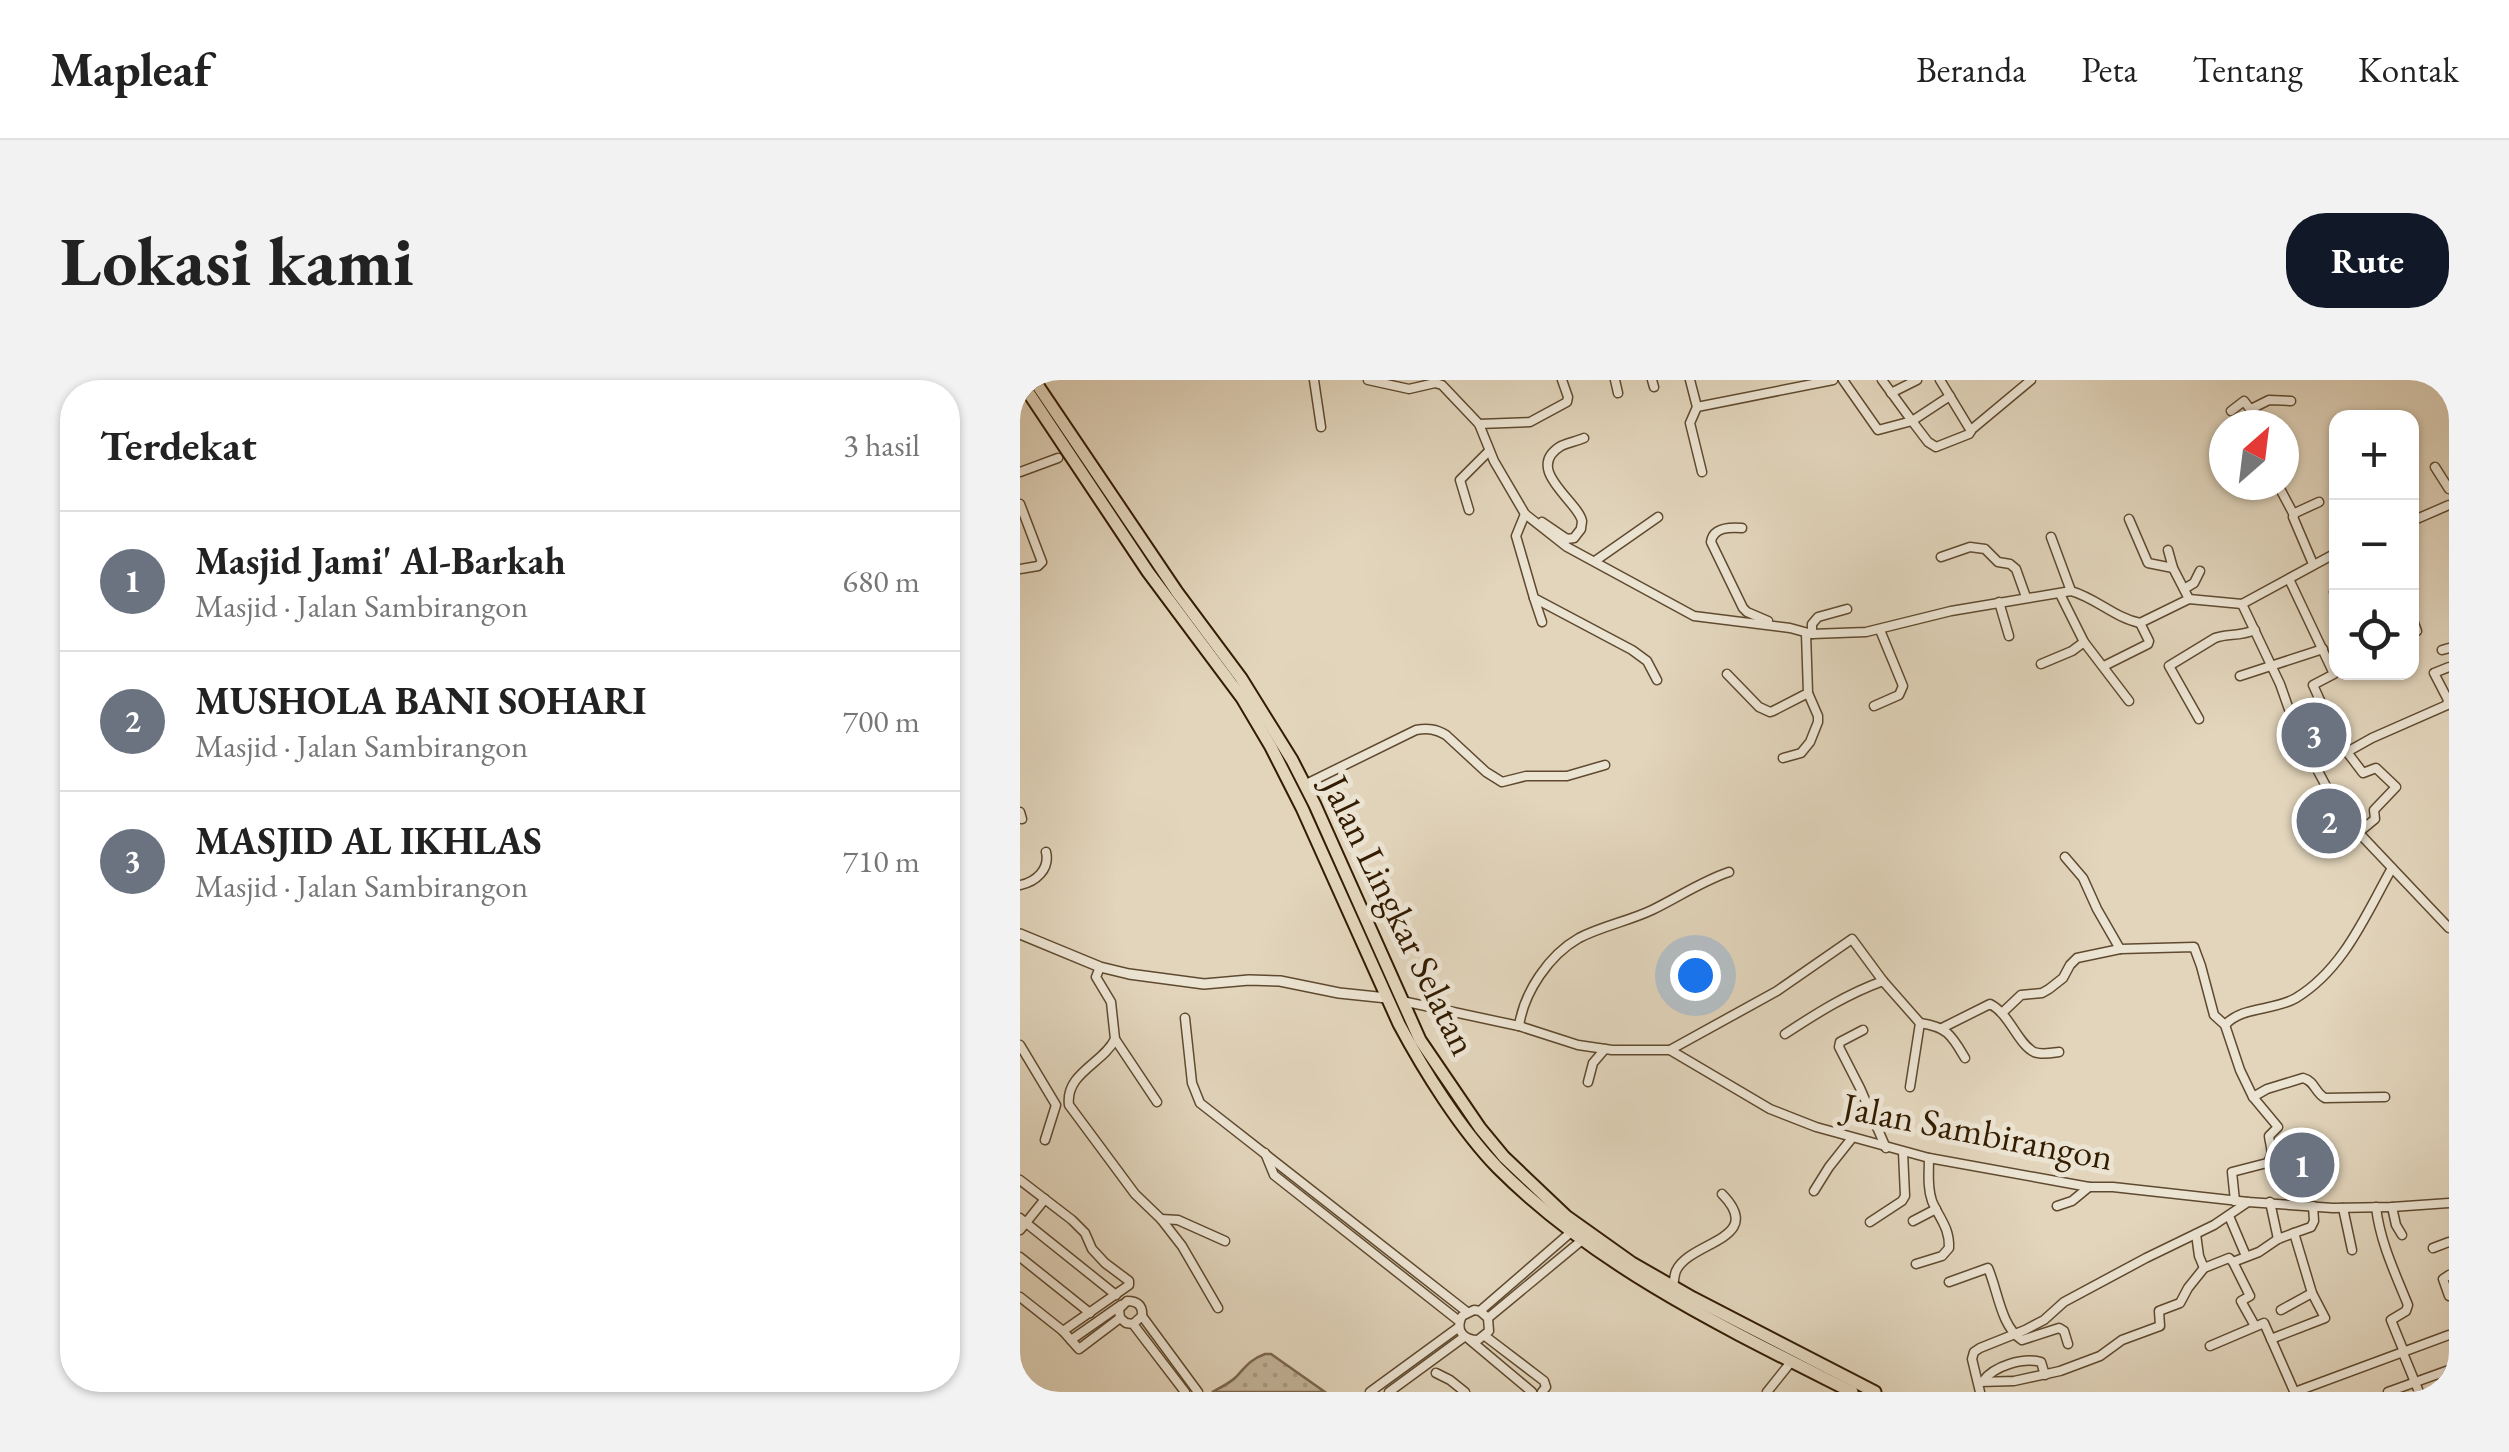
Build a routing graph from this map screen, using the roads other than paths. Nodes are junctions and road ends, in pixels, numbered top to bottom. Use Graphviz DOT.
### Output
graph roads {
  1 [pos="1020,380"];
  2 [pos="1034,380"];
  3 [pos="1314,380"];
  4 [pos="1368,380"];
  5 [pos="1562,380"];
  6 [pos="1615,380"];
  7 [pos="1690,380"];
  8 [pos="1833,380"];
  9 [pos="1843,380"];
  10 [pos="1882,380"];
  11 [pos="1916,380"];
  12 [pos="1940,380"];
  13 [pos="2031,380"];
  14 [pos="1442,383"];
  15 [pos="1618,394"];
  16 [pos="1894,396"];
  17 [pos="1950,396"];
  18 [pos="2290,401"];
  19 [pos="1697,407"];
  20 [pos="2232,410"];
  21 [pos="2251,410"];
  22 [pos="1912,422"];
  23 [pos="1478,424"];
  24 [pos="1321,428"];
  25 [pos="1971,430"];
  26 [pos="1584,438"];
  27 [pos="1490,451"];
  28 [pos="1058,458"];
  29 [pos="2436,468"];
  30 [pos="1020,472"];
  31 [pos="1702,472"];
  32 [pos="2449,489"];
  33 [pos="2286,500"];
  34 [pos="2319,502"];
  35 [pos="1020,504"];
  36 [pos="2449,505"];
  37 [pos="1469,510"];
  38 [pos="1522,510"];
  39 [pos="2294,515"];
  40 [pos="1658,517"];
  41 [pos="2419,518"];
  42 [pos="2129,519"];
  43 [pos="1742,528"];
  44 [pos="2051,537"];
  45 [pos="2168,550"];
  46 [pos="2329,556"];
  47 [pos="1940,557"];
  48 [pos="1595,561"];
  49 [pos="2314,564"];
  50 [pos="2173,568"];
  51 [pos="1020,569"];
  52 [pos="2200,571"];
  53 [pos="2289,579"];
  54 [pos="2184,588"];
  55 [pos="2071,592"];
  56 [pos="2060,594"];
  57 [pos="2026,597"];
  58 [pos="1534,598"];
  59 [pos="2189,599"];
  60 [pos="1999,602"];
  61 [pos="2242,604"];
  62 [pos="1848,609"];
  63 [pos="1542,622"];
  64 [pos="2140,623"];
  65 [pos="1796,629"];
  66 [pos="1880,630"];
  67 [pos="2254,630"];
  68 [pos="1809,634"];
  69 [pos="2009,636"];
  70 [pos="2084,642"];
  71 [pos="2325,646"];
  72 [pos="2329,654"];
  73 [pos="2041,664"];
  74 [pos="2104,666"];
  75 [pos="2271,666"];
  76 [pos="2449,667"];
  77 [pos="1727,674"];
  78 [pos="2240,676"];
  79 [pos="2329,677"];
  80 [pos="1658,680"];
  81 [pos="1808,693"];
  82 [pos="2129,700"];
  83 [pos="1874,706"];
  84 [pos="2199,718"];
  85 [pos="2328,718"];
  86 [pos="2297,732"];
  87 [pos="2347,752"];
  88 [pos="1782,758"];
  89 [pos="1605,765"];
  90 [pos="1304,784"];
  91 [pos="2358,833"];
  92 [pos="1046,852"];
  93 [pos="2065,857"];
  94 [pos="2392,868"];
  95 [pos="1729,872"];
  96 [pos="1020,884"];
  97 [pos="1363,928"];
  98 [pos="2449,928"];
  99 [pos="1020,934"];
  100 [pos="2120,949"];
  101 [pos="1100,966"];
  102 [pos="1883,980"];
  103 [pos="1387,998"];
  104 [pos="1402,1001"];
  105 [pos="2002,1013"];
  106 [pos="1185,1018"];
  107 [pos="1920,1024"];
  108 [pos="1519,1026"];
  109 [pos="2225,1026"];
  110 [pos="1942,1028"];
  111 [pos="1863,1030"];
  112 [pos="1785,1034"];
  113 [pos="1115,1039"];
  114 [pos="1020,1045"];
  115 [pos="1605,1049"];
  116 [pos="1670,1050"];
  117 [pos="2059,1052"];
  118 [pos="1966,1058"];
  119 [pos="1588,1082"];
  120 [pos="1910,1087"];
  121 [pos="2253,1096"];
  122 [pos="2384,1097"];
  123 [pos="1157,1102"];
  124 [pos="1852,1138"];
  125 [pos="1044,1140"];
  126 [pos="1886,1148"];
  127 [pos="1903,1152"];
  128 [pos="1265,1153"];
  129 [pos="1928,1158"];
  130 [pos="1020,1180"];
  131 [pos="1518,1180"];
  132 [pos="2088,1187"];
  133 [pos="1814,1191"];
  134 [pos="1722,1194"];
  135 [pos="1044,1199"];
  136 [pos="2235,1200"];
  137 [pos="2248,1202"];
  138 [pos="2270,1202"];
  139 [pos="2449,1203"];
  140 [pos="2056,1206"];
  141 [pos="2313,1206"];
  142 [pos="2376,1207"];
  143 [pos="2392,1207"];
  144 [pos="2343,1208"];
  145 [pos="1936,1209"];
  146 [pos="2229,1216"];
  147 [pos="1161,1219"];
  148 [pos="1912,1220"];
  149 [pos="1870,1222"];
  150 [pos="1022,1223"];
  151 [pos="2294,1233"];
  152 [pos="2196,1234"];
  153 [pos="2402,1235"];
  154 [pos="1576,1237"];
  155 [pos="2278,1239"];
  156 [pos="1226,1240"];
  157 [pos="2449,1242"];
  158 [pos="2433,1248"];
  159 [pos="1550,1250"];
  160 [pos="2352,1250"];
  161 [pos="2246,1256"];
  162 [pos="1020,1257"];
  163 [pos="1558,1260"];
  164 [pos="2233,1262"];
  165 [pos="1916,1264"];
  166 [pos="2204,1268"];
  167 [pos="2449,1275"];
  168 [pos="1950,1282"];
  169 [pos="1673,1287"];
  170 [pos="2312,1293"];
  171 [pos="1116,1295"];
  172 [pos="2449,1296"];
  173 [pos="1020,1297"];
  174 [pos="1690,1302"];
  175 [pos="1122,1304"];
  176 [pos="1218,1308"];
  177 [pos="2281,1310"];
  178 [pos="1480,1311"];
  179 [pos="1467,1312"];
  180 [pos="1090,1313"];
  181 [pos="1142,1316"];
  182 [pos="1120,1318"];
  183 [pos="1488,1318"];
  184 [pos="1133,1324"];
  185 [pos="1459,1324"];
  186 [pos="2254,1326"];
  187 [pos="1063,1331"];
  188 [pos="2013,1334"];
  189 [pos="2449,1335"];
  190 [pos="1485,1336"];
  191 [pos="1467,1338"];
  192 [pos="2271,1339"];
  193 [pos="1071,1340"];
  194 [pos="2068,1344"];
  195 [pos="2210,1346"];
  196 [pos="2404,1352"];
  197 [pos="1792,1362"];
  198 [pos="2449,1370"];
  199 [pos="1436,1373"];
  200 [pos="2045,1375"];
  201 [pos="1980,1385"];
  202 [pos="2417,1387"];
  203 [pos="1185,1392"];
  204 [pos="1198,1392"];
  205 [pos="1370,1392"];
  206 [pos="1388,1392"];
  207 [pos="1465,1392"];
  208 [pos="1532,1392"];
  209 [pos="1542,1392"];
  210 [pos="1767,1392"];
  211 [pos="1852,1392"];
  212 [pos="1874,1392"];
  213 [pos="2294,1392"];
  214 [pos="2388,1392"];
  1 -- 97 [label="highway, Jalan Lingkar Selatan"];
  2 -- 90 [label="highway, Jalan Lingkar Selatan"];
  3 -- 24 [label="street"];
  4 -- 14 [label="street"];
  5 -- 23 [label="street"];
  6 -- 15 [label="street"];
  7 -- 19 [label="street"];
  8 -- 19 [label="street"];
  9 -- 22 [label="street"];
  10 -- 16 [label="street"];
  11 -- 16 [label="street"];
  12 -- 17 [label="street"];
  13 -- 25 [label="street"];
  14 -- 23 [label="street"];
  16 -- 22 [label="street"];
  17 -- 22 [label="street"];
  17 -- 25 [label="street"];
  18 -- 21 [label="street"];
  19 -- 31 [label="street"];
  20 -- 21 [label="street"];
  22 -- 25 [label="street"];
  23 -- 27 [label="street"];
  26 -- 38 [label="street"];
  27 -- 37 [label="street"];
  27 -- 38 [label="street"];
  28 -- 30 [label="street"];
  29 -- 32 [label="street"];
  33 -- 39 [label="street"];
  34 -- 39 [label="street"];
  35 -- 51 [label="street"];
  36 -- 41 [label="street"];
  38 -- 48 [label="street"];
  38 -- 58 [label="street"];
  39 -- 49 [label="street"];
  40 -- 48 [label="street"];
  42 -- 50 [label="street"];
  43 -- 65 [label="street"];
  44 -- 55 [label="street"];
  45 -- 50 [label="street"];
  46 -- 49 [label="street"];
  47 -- 57 [label="street"];
  48 -- 65 [label="street"];
  49 -- 53 [label="street"];
  50 -- 54 [label="street"];
  52 -- 54 [label="street"];
  53 -- 61 [label="street"];
  53 -- 71 [label="street"];
  54 -- 59 [label="street"];
  55 -- 56 [label="street"];
  55 -- 64 [label="street"];
  56 -- 57 [label="street"];
  56 -- 70 [label="street"];
  57 -- 60 [label="street"];
  58 -- 63 [label="street"];
  58 -- 80 [label="street"];
  59 -- 61 [label="street"];
  59 -- 64 [label="street"];
  60 -- 66 [label="street"];
  60 -- 69 [label="street"];
  61 -- 67 [label="street"];
  62 -- 68 [label="street"];
  64 -- 74 [label="street"];
  65 -- 68 [label="street"];
  66 -- 68 [label="street"];
  66 -- 83 [label="street"];
  67 -- 75 [label="street"];
  67 -- 84 [label="street"];
  68 -- 81 [label="street"];
  70 -- 73 [label="street"];
  70 -- 74 [label="street"];
  71 -- 72 [label="street"];
  71 -- 75 [label="street"];
  74 -- 82 [label="street"];
  75 -- 78 [label="street"];
  75 -- 86 [label="street"];
  76 -- 87 [label="street"];
  77 -- 81 [label="street"];
  79 -- 85 [label="street"];
  81 -- 88 [label="street"];
  85 -- 86 [label="street"];
  85 -- 87 [label="street"];
  86 -- 91 [label="street"];
  87 -- 91 [label="street"];
  89 -- 90 [label="street"];
  90 -- 97 [label="highway, Jalan Lingkar Selatan"];
  91 -- 94 [label="street"];
  92 -- 96 [label="street"];
  93 -- 100 [label="street"];
  94 -- 98 [label="street"];
  94 -- 109 [label="street"];
  95 -- 108 [label="street"];
  97 -- 103 [label="highway, Jalan Lingkar Selatan"];
  97 -- 104 [label="highway, Jalan Lingkar Selatan"];
  99 -- 101 [label="street"];
  100 -- 105 [label="street"];
  100 -- 109 [label="street"];
  101 -- 103 [label="street"];
  101 -- 113 [label="street"];
  102 -- 107 [label="street"];
  102 -- 112 [label="street"];
  102 -- 116 [label="street"];
  103 -- 131 [label="highway, Jalan Lingkar Selatan"];
  104 -- 108 [label="street, Jalan Sambirangon"];
  104 -- 131 [label="highway, Jalan Lingkar Selatan"];
  105 -- 110 [label="street"];
  105 -- 117 [label="street"];
  106 -- 128 [label="street"];
  107 -- 110 [label="street"];
  107 -- 120 [label="street"];
  108 -- 115 [label="street, Jalan Sambirangon"];
  109 -- 121 [label="street"];
  110 -- 118 [label="street"];
  111 -- 126 [label="street"];
  113 -- 123 [label="street"];
  113 -- 147 [label="street"];
  114 -- 125 [label="street"];
  115 -- 116 [label="street, Jalan Sambirangon"];
  115 -- 119 [label="street"];
  116 -- 124 [label="street, Jalan Sambirangon"];
  121 -- 122 [label="street"];
  121 -- 136 [label="street"];
  124 -- 126 [label="street, Jalan Sambirangon"];
  124 -- 133 [label="street"];
  126 -- 127 [label="street, Jalan Sambirangon"];
  127 -- 129 [label="street, Jalan Sambirangon"];
  127 -- 149 [label="street"];
  128 -- 179 [label="street"];
  128 -- 185 [label="street"];
  129 -- 132 [label="street, Jalan Sambirangon"];
  129 -- 145 [label="street"];
  130 -- 135 [label="street"];
  131 -- 154 [label="highway, Jalan Lingkar Selatan"];
  131 -- 169 [label="highway, Jalan Lingkar Selatan"];
  132 -- 136 [label="street, Jalan Sambirangon"];
  132 -- 140 [label="street"];
  134 -- 169 [label="street"];
  135 -- 150 [label="street"];
  135 -- 171 [label="street"];
  136 -- 137 [label="street, Jalan Sambirangon"];
  137 -- 138 [label="street, Jalan Sambirangon"];
  137 -- 146 [label="street"];
  138 -- 141 [label="street, Jalan Sambirangon"];
  138 -- 155 [label="street"];
  139 -- 143 [label="street, Jalan Sambirangon"];
  141 -- 144 [label="street, Jalan Sambirangon"];
  141 -- 151 [label="street"];
  142 -- 143 [label="street, Jalan Sambirangon"];
  142 -- 144 [label="street, Jalan Sambirangon"];
  142 -- 196 [label="street"];
  143 -- 153 [label="street"];
  144 -- 160 [label="street"];
  145 -- 148 [label="street"];
  145 -- 165 [label="street"];
  146 -- 152 [label="street"];
  146 -- 161 [label="street"];
  147 -- 156 [label="street"];
  147 -- 176 [label="street"];
  150 -- 171 [label="street"];
  151 -- 155 [label="street"];
  151 -- 170 [label="street"];
  152 -- 166 [label="street"];
  152 -- 188 [label="street"];
  154 -- 159 [label="street"];
  154 -- 163 [label="street"];
  154 -- 174 [label="highway, Jalan Lingkar Selatan"];
  155 -- 161 [label="street"];
  157 -- 158 [label="street"];
  159 -- 163 [label="street"];
  159 -- 178 [label="street"];
  161 -- 164 [label="street"];
  162 -- 180 [label="street"];
  163 -- 183 [label="street"];
  164 -- 166 [label="street"];
  164 -- 186 [label="street"];
  166 -- 200 [label="street"];
  167 -- 172 [label="street"];
  168 -- 188 [label="street"];
  169 -- 174 [label="highway, Jalan Lingkar Selatan"];
  170 -- 177 [label="street"];
  170 -- 192 [label="street"];
  171 -- 180 [label="street"];
  173 -- 187 [label="street"];
  174 -- 197 [label="highway, Jalan Lingkar Selatan"];
  174 -- 212 [label="highway, Jalan Lingkar Selatan"];
  175 -- 181 [label="street"];
  175 -- 182 [label="street"];
  175 -- 193 [label="street"];
  178 -- 179 [label="street"];
  178 -- 183 [label="street"];
  179 -- 185 [label="street"];
  180 -- 187 [label="street"];
  181 -- 184 [label="street"];
  181 -- 204 [label="street"];
  182 -- 184 [label="street"];
  182 -- 193 [label="street"];
  183 -- 190 [label="street"];
  184 -- 203 [label="street"];
  185 -- 191 [label="street"];
  185 -- 205 [label="street"];
  186 -- 192 [label="street"];
  186 -- 195 [label="street"];
  187 -- 193 [label="street"];
  188 -- 194 [label="street"];
  188 -- 201 [label="street"];
  189 -- 196 [label="street"];
  190 -- 191 [label="street"];
  190 -- 209 [label="street"];
  191 -- 206 [label="street"];
  191 -- 208 [label="street"];
  192 -- 213 [label="street"];
  196 -- 202 [label="street"];
  196 -- 213 [label="street"];
  197 -- 210 [label="street"];
  197 -- 211 [label="highway, Jalan Lingkar Selatan"];
  198 -- 202 [label="street"];
  199 -- 207 [label="street"];
  200 -- 201 [label="street"];
  200 -- 201 [label="street"];
  202 -- 214 [label="street"];
}
